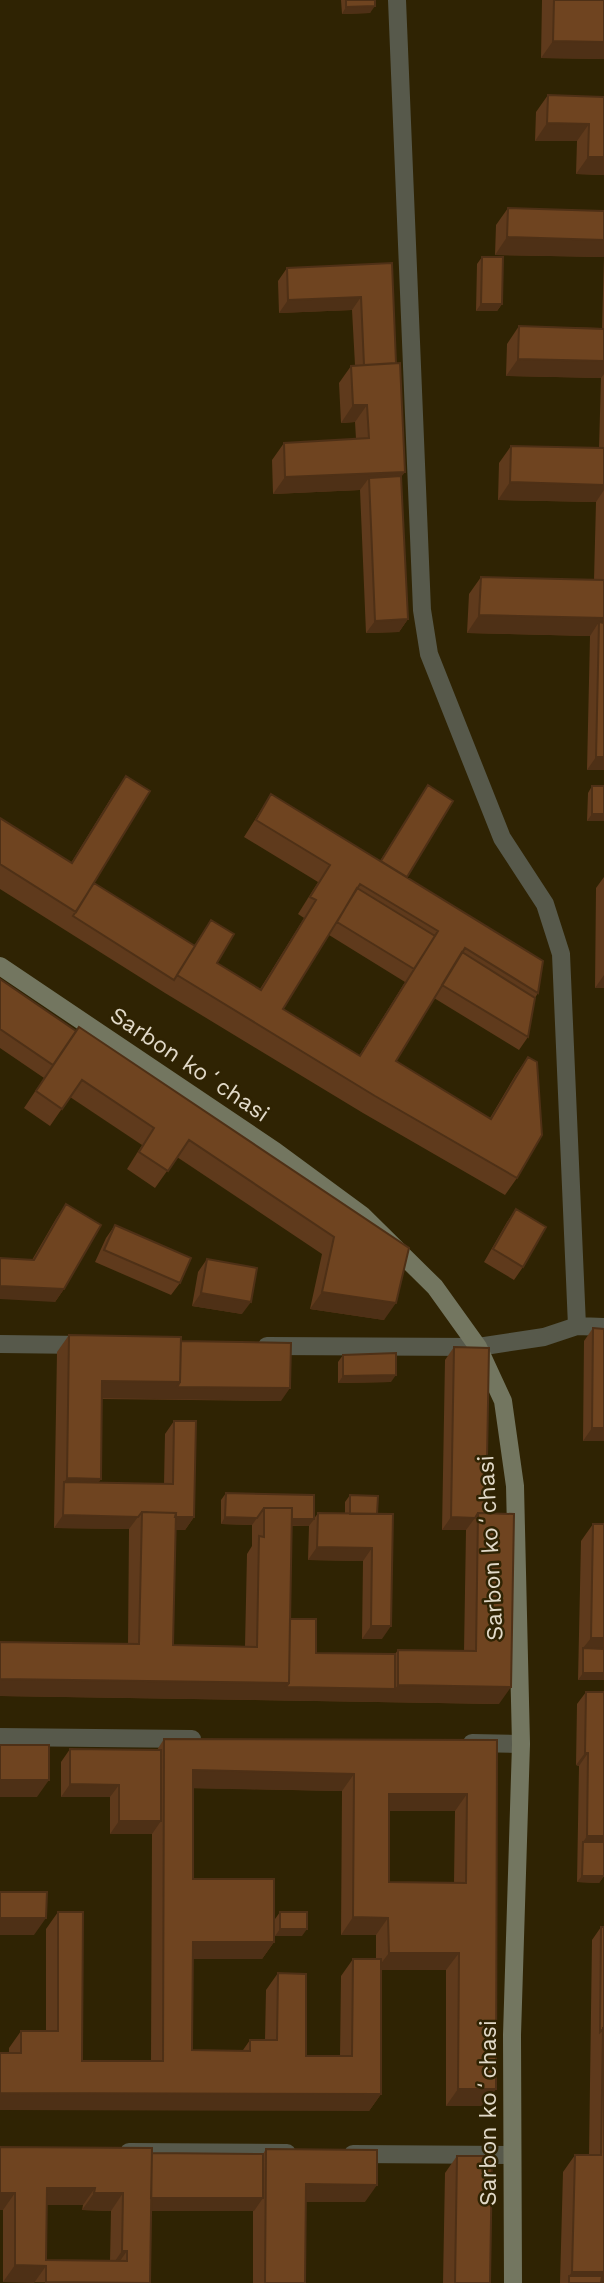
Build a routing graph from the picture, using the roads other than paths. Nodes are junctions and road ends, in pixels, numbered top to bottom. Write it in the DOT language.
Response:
graph roads {
  1 [pos="397,0"];
  2 [pos="0,966"];
  3 [pos="577,1326"];
  4 [pos="604,1327"];
  5 [pos="0,1345"];
  6 [pos="109,1345"];
  7 [pos="246,1346"];
  8 [pos="478,1347"];
  9 [pos="0,1737"];
  10 [pos="206,1740"];
  11 [pos="453,1743"];
  12 [pos="521,1744"];
  13 [pos="110,2152"];
  14 [pos="304,2153"];
  15 [pos="331,2154"];
  16 [pos="511,2155"];
  17 [pos="513,2283"];
  1 -- 3 [label="street"];
  2 -- 8 [label="street, Sarbon koʻchasi"];
  3 -- 4 [label="street"];
  3 -- 8 [label="street"];
  5 -- 6 [label="street"];
  7 -- 8 [label="street"];
  8 -- 12 [label="street, Sarbon koʻchasi"];
  9 -- 10 [label="street"];
  11 -- 12 [label="street"];
  12 -- 16 [label="street, Sarbon koʻchasi"];
  13 -- 14 [label="street"];
  15 -- 16 [label="street"];
  16 -- 17 [label="street, Sarbon koʻchasi"];
}
